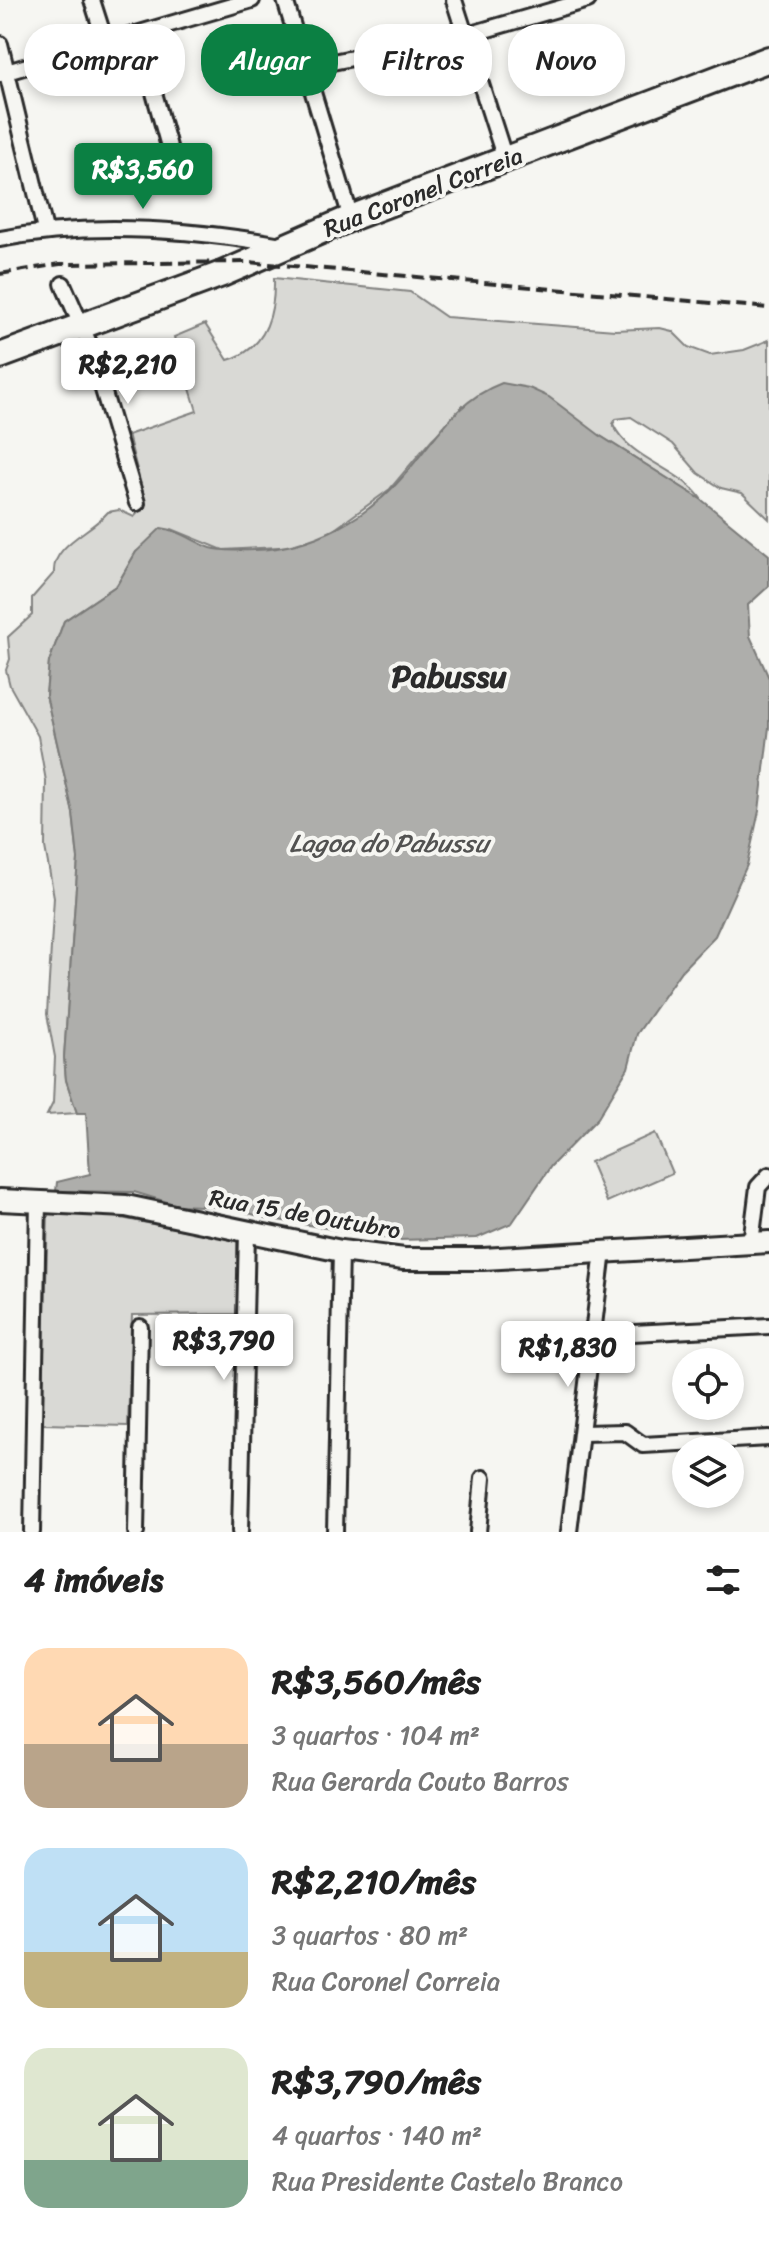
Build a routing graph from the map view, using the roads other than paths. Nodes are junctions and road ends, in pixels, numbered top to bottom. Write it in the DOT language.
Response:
graph roads {
  1 [pos="92,0"];
  2 [pos="252,0"];
  3 [pos="285,0"];
  4 [pos="454,0"];
  5 [pos="588,0"];
  6 [pos="100,24"];
  7 [pos="174,24"];
  8 [pos="293,24"];
  9 [pos="461,24"];
  10 [pos="492,28"];
  11 [pos="0,44"];
  12 [pos="769,59"];
  13 [pos="24,67"];
  14 [pos="4,73"];
  15 [pos="155,96"];
  16 [pos="315,96"];
  17 [pos="484,96"];
  18 [pos="505,159"];
  19 [pos="176,172"];
  20 [pos="351,218"];
  21 [pos="45,230"];
  22 [pos="0,239"];
  23 [pos="286,245"];
  24 [pos="63,284"];
  25 [pos="79,326"];
  26 [pos="0,356"];
  27 [pos="137,503"];
  28 [pos="769,1175"];
  29 [pos="0,1200"];
  30 [pos="38,1202"];
  31 [pos="247,1233"];
  32 [pos="760,1242"];
  33 [pos="341,1251"];
  34 [pos="603,1251"];
  35 [pos="769,1326"];
  36 [pos="140,1327"];
  37 [pos="594,1335"];
  38 [pos="582,1433"];
  39 [pos="769,1438"];
  40 [pos="483,1478"];
  41 [pos="32,1532"];
  42 [pos="136,1532"];
  43 [pos="240,1532"];
  44 [pos="335,1532"];
  45 [pos="478,1532"];
  46 [pos="569,1532"];
  1 -- 6 [label="street"];
  2 -- 7 [label="street"];
  3 -- 8 [label="street"];
  4 -- 9 [label="street"];
  5 -- 10 [label="street"];
  11 -- 14 [label="street"];
  12 -- 18 [label="main road, Rua Coronel Correia"];
  13 -- 14 [label="street"];
  14 -- 21 [label="street"];
  15 -- 19 [label="street"];
  16 -- 20 [label="street"];
  17 -- 18 [label="street"];
  18 -- 20 [label="main road, Rua Coronel Correia"];
  20 -- 23 [label="main road, Rua Coronel Correia"];
  21 -- 22 [label="street"];
  21 -- 23 [label="street"];
  23 -- 25 [label="main road, Rua Coronel Correia"];
  24 -- 25 [label="street"];
  25 -- 26 [label="main road, Rua Coronel Correia"];
  25 -- 27 [label="street"];
  28 -- 32 [label="street"];
  29 -- 30 [label="main road, Rua 15 de Outubro"];
  30 -- 31 [label="main road, Rua 15 de Outubro"];
  30 -- 41 [label="street"];
  31 -- 33 [label="main road, Rua 15 de Outubro"];
  31 -- 43 [label="street"];
  32 -- 34 [label="main road, Rua 15 de Outubro"];
  33 -- 34 [label="main road, Rua 15 de Outubro"];
  33 -- 44 [label="street"];
  34 -- 37 [label="street"];
  35 -- 37 [label="street"];
  36 -- 42 [label="street"];
  37 -- 38 [label="street"];
  38 -- 39 [label="street"];
  38 -- 46 [label="street"];
  40 -- 45 [label="street"];
}
